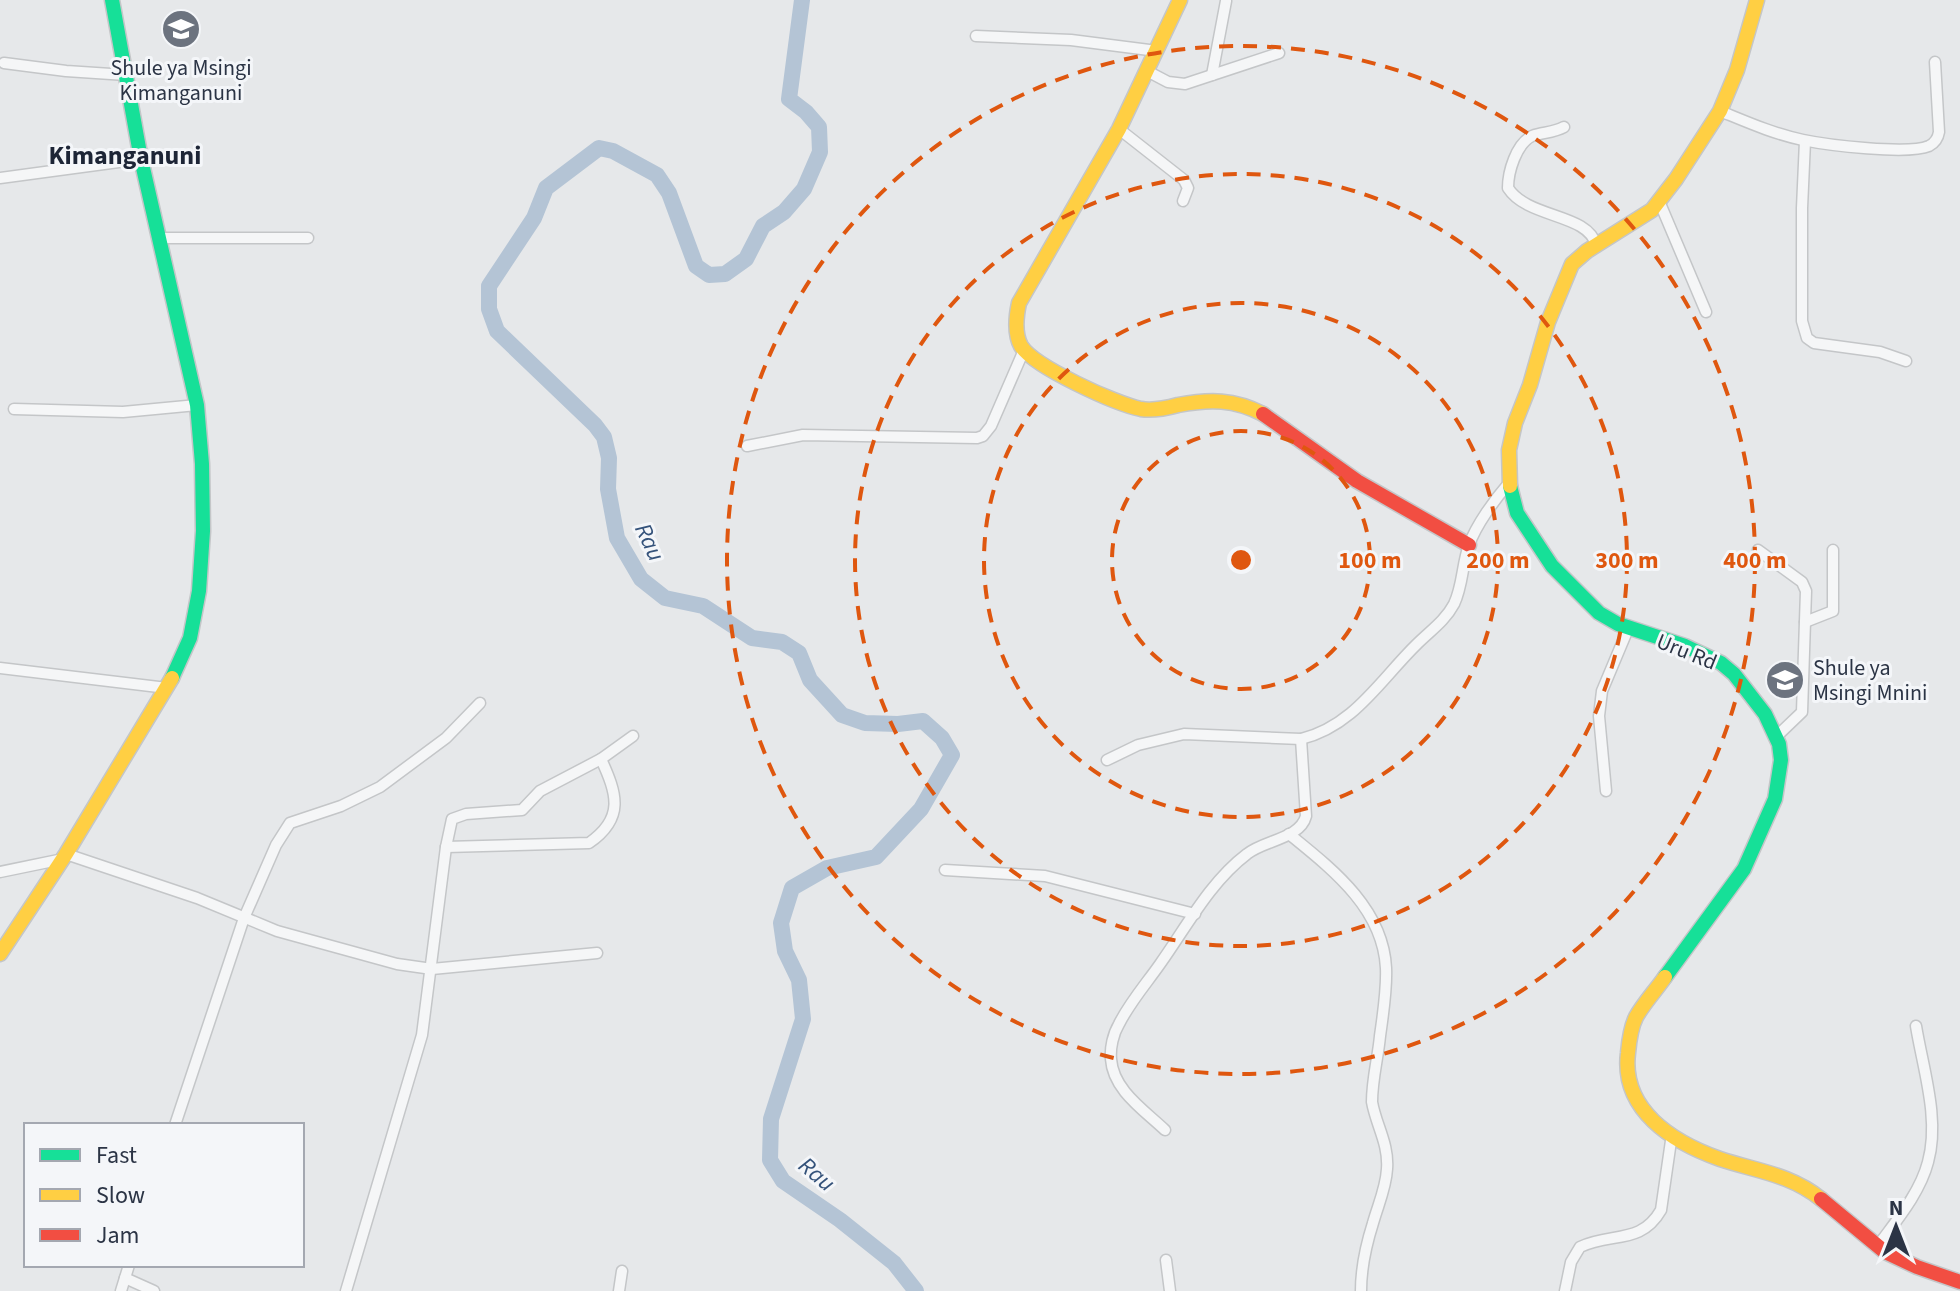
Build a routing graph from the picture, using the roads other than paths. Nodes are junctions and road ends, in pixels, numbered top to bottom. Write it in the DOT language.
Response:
graph roads {
  1 [pos="112,0"];
  2 [pos="1180,0"];
  3 [pos="1757,0"];
  4 [pos="1226,1"];
  5 [pos="976,36"];
  6 [pos="1157,51"];
  7 [pos="1279,53"];
  8 [pos="1935,62"];
  9 [pos="4,63"];
  10 [pos="1147,71"];
  11 [pos="126,75"];
  12 [pos="1212,75"];
  13 [pos="1720,111"];
  14 [pos="1564,127"];
  15 [pos="1119,129"];
  16 [pos="1805,141"];
  17 [pos="141,159"];
  18 [pos="0,178"];
  19 [pos="1183,201"];
  20 [pos="1659,201"];
  21 [pos="161,238"];
  22 [pos="308,238"];
  23 [pos="1596,245"];
  24 [pos="1706,312"];
  25 [pos="1024,350"];
  26 [pos="1906,361"];
  27 [pos="197,405"];
  28 [pos="14,409"];
  29 [pos="747,446"];
  30 [pos="1509,483"];
  31 [pos="1469,545"];
  32 [pos="1758,550"];
  33 [pos="1833,550"];
  34 [pos="1805,622"];
  35 [pos="1628,629"];
  36 [pos="0,668"];
  37 [pos="167,688"];
  38 [pos="480,703"];
  39 [pos="633,736"];
  40 [pos="1777,736"];
  41 [pos="1301,739"];
  42 [pos="601,759"];
  43 [pos="1107,760"];
  44 [pos="1606,791"];
  45 [pos="1289,834"];
  46 [pos="446,847"];
  47 [pos="65,856"];
  48 [pos="945,870"];
  49 [pos="0,872"];
  50 [pos="1195,914"];
  51 [pos="244,918"];
  52 [pos="597,953"];
  53 [pos="0,954"];
  54 [pos="432,969"];
  55 [pos="1916,1026"];
  56 [pos="176,1123"];
  57 [pos="1165,1130"];
  58 [pos="1672,1134"];
  59 [pos="1877,1247"];
  60 [pos="1166,1260"];
  61 [pos="128,1267"];
  62 [pos="622,1271"];
  63 [pos="125,1278"];
  64 [pos="1960,1282"];
  65 [pos="121,1291"];
  66 [pos="154,1291"];
  67 [pos="346,1291"];
  68 [pos="619,1291"];
  69 [pos="1170,1291"];
  70 [pos="1361,1291"];
  71 [pos="1565,1291"];
  1 -- 11 [label="street"];
  2 -- 6 [label="street"];
  3 -- 13 [label="street, Uru Rd"];
  4 -- 12 [label="street"];
  5 -- 6 [label="street"];
  6 -- 10 [label="street"];
  7 -- 12 [label="street"];
  8 -- 16 [label="street"];
  9 -- 11 [label="street"];
  10 -- 12 [label="street"];
  10 -- 15 [label="street"];
  11 -- 17 [label="street"];
  13 -- 16 [label="street"];
  13 -- 20 [label="street, Uru Rd"];
  14 -- 23 [label="street"];
  15 -- 19 [label="street"];
  15 -- 25 [label="street"];
  16 -- 26 [label="street"];
  17 -- 18 [label="street"];
  17 -- 21 [label="street"];
  20 -- 23 [label="street, Uru Rd"];
  20 -- 24 [label="street"];
  21 -- 22 [label="street"];
  21 -- 27 [label="street"];
  23 -- 30 [label="street, Uru Rd"];
  25 -- 29 [label="street"];
  25 -- 31 [label="street"];
  27 -- 28 [label="street"];
  27 -- 37 [label="street"];
  30 -- 31 [label="street"];
  30 -- 35 [label="street, Uru Rd"];
  31 -- 41 [label="street"];
  32 -- 34 [label="street"];
  33 -- 34 [label="street"];
  34 -- 40 [label="street"];
  35 -- 40 [label="street, Uru Rd"];
  35 -- 44 [label="street"];
  36 -- 37 [label="street"];
  37 -- 47 [label="street"];
  38 -- 51 [label="street"];
  39 -- 42 [label="street"];
  40 -- 58 [label="street, Uru Rd"];
  41 -- 43 [label="street"];
  41 -- 45 [label="street"];
  42 -- 46 [label="street"];
  42 -- 46 [label="street"];
  45 -- 50 [label="street"];
  45 -- 70 [label="street"];
  46 -- 54 [label="street"];
  47 -- 49 [label="street"];
  47 -- 51 [label="street"];
  47 -- 53 [label="street"];
  48 -- 50 [label="street"];
  50 -- 57 [label="street"];
  51 -- 54 [label="street"];
  51 -- 56 [label="street"];
  52 -- 54 [label="street"];
  54 -- 67 [label="street"];
  55 -- 59 [label="street"];
  58 -- 59 [label="street, Uru Rd"];
  58 -- 71 [label="street"];
  59 -- 64 [label="street, Uru Rd"];
  60 -- 69 [label="street"];
  61 -- 63 [label="street"];
  62 -- 68 [label="street"];
  63 -- 65 [label="street"];
  63 -- 66 [label="street"];
}
